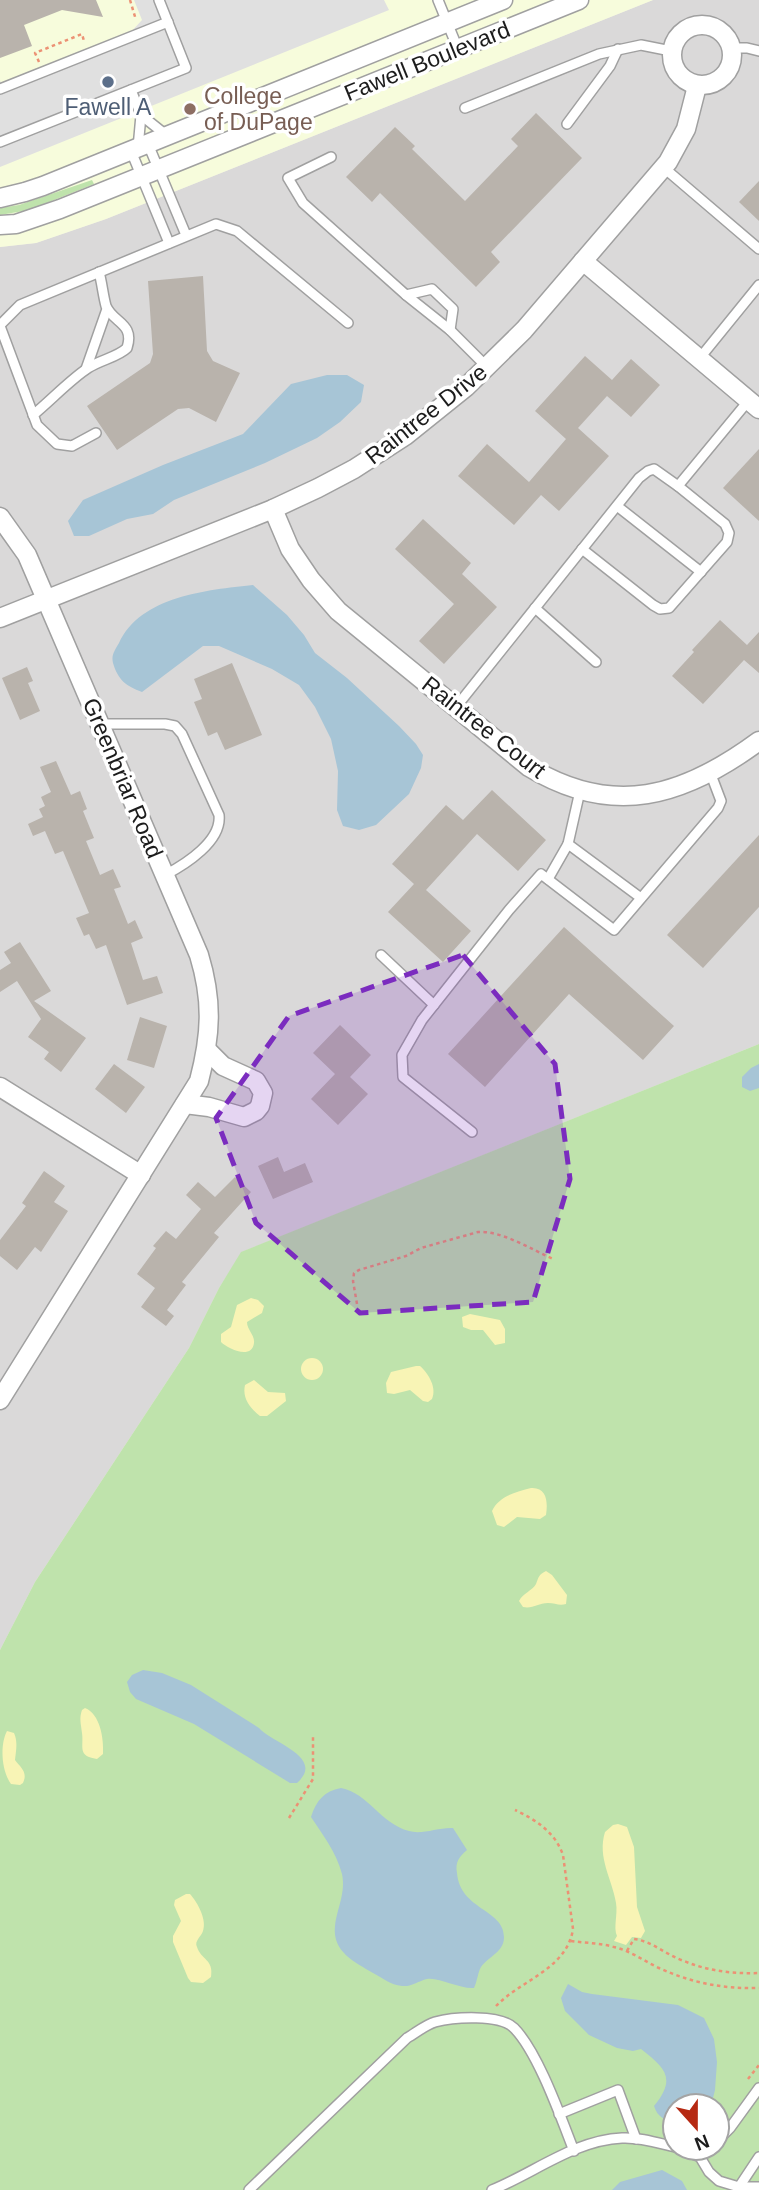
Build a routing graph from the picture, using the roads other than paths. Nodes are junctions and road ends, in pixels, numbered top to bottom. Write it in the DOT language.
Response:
graph roads {
  1 [pos="159,0"];
  2 [pos="438,0"];
  3 [pos="503,0"];
  4 [pos="579,0"];
  5 [pos="168,22"];
  6 [pos="447,23"];
  7 [pos="732,48"];
  8 [pos="458,49"];
  9 [pos="618,49"];
  10 [pos="671,51"];
  11 [pos="759,51"];
  12 [pos="697,86"];
  13 [pos="0,89"];
  14 [pos="131,90"];
  15 [pos="465,108"];
  16 [pos="141,116"];
  17 [pos="567,124"];
  18 [pos="168,136"];
  19 [pos="0,142"];
  20 [pos="139,148"];
  21 [pos="331,158"];
  22 [pos="663,167"];
  23 [pos="158,169"];
  24 [pos="141,176"];
  25 [pos="0,198"];
  26 [pos="0,226"];
  27 [pos="186,235"];
  28 [pos="169,243"];
  29 [pos="759,249"];
  30 [pos="583,261"];
  31 [pos="99,272"];
  32 [pos="759,285"];
  33 [pos="406,295"];
  34 [pos="107,309"];
  35 [pos="348,323"];
  36 [pos="0,325"];
  37 [pos="450,330"];
  38 [pos="699,359"];
  39 [pos="487,367"];
  40 [pos="86,369"];
  41 [pos="754,404"];
  42 [pos="33,415"];
  43 [pos="96,433"];
  44 [pos="678,485"];
  45 [pos="617,506"];
  46 [pos="273,509"];
  47 [pos="0,517"];
  48 [pos="582,549"];
  49 [pos="701,572"];
  50 [pos="46,599"];
  51 [pos="535,608"];
  52 [pos="0,618"];
  53 [pos="596,662"];
  54 [pos="456,707"];
  55 [pos="100,724"];
  56 [pos="758,745"];
  57 [pos="710,772"];
  58 [pos="580,791"];
  59 [pos="568,844"];
  60 [pos="165,875"];
  61 [pos="548,879"];
  62 [pos="642,898"];
  63 [pos="381,955"];
  64 [pos="434,1005"];
  65 [pos="207,1050"];
  66 [pos="0,1087"];
  67 [pos="185,1104"];
  68 [pos="472,1132"];
  69 [pos="141,1175"];
  70 [pos="0,1400"];
  71 [pos="759,2088"];
  72 [pos="559,2114"];
  73 [pos="731,2127"];
  74 [pos="636,2139"];
  75 [pos="661,2144"];
  76 [pos="574,2151"];
  77 [pos="759,2157"];
  78 [pos="703,2162"];
  79 [pos="738,2187"];
  80 [pos="759,2187"];
  81 [pos="249,2190"];
  82 [pos="492,2190"];
  1 -- 5 [label="lane"];
  2 -- 6 [label="lane"];
  3 -- 6 [label="street, Fawell Boulevard"];
  4 -- 8 [label="street, Fawell Boulevard"];
  5 -- 13 [label="lane"];
  5 -- 14 [label="lane"];
  6 -- 8 [label="lane"];
  6 -- 18 [label="street, Fawell Boulevard"];
  7 -- 10 [label="street"];
  7 -- 11 [label="lane"];
  7 -- 12 [label="street"];
  8 -- 23 [label="street, Fawell Boulevard"];
  9 -- 10 [label="lane"];
  9 -- 15 [label="lane"];
  9 -- 17 [label="lane"];
  10 -- 12 [label="street"];
  12 -- 22 [label="street, Raintree Drive"];
  14 -- 16 [label="lane"];
  14 -- 19 [label="lane"];
  16 -- 18 [label="lane"];
  16 -- 20 [label="lane"];
  18 -- 20 [label="street, Fawell Boulevard"];
  20 -- 23 [label="lane"];
  20 -- 24 [label="lane"];
  20 -- 25 [label="street, Fawell Boulevard"];
  21 -- 33 [label="lane"];
  22 -- 29 [label="lane"];
  22 -- 30 [label="street, Raintree Drive"];
  23 -- 24 [label="street, Fawell Boulevard"];
  23 -- 27 [label="lane"];
  24 -- 26 [label="street, Fawell Boulevard"];
  24 -- 28 [label="lane"];
  27 -- 28 [label="lane"];
  27 -- 35 [label="lane"];
  28 -- 31 [label="lane"];
  30 -- 38 [label="street"];
  30 -- 39 [label="street, Raintree Drive"];
  31 -- 34 [label="lane"];
  31 -- 36 [label="lane"];
  32 -- 38 [label="lane"];
  33 -- 37 [label="lane"];
  33 -- 37 [label="lane"];
  34 -- 40 [label="lane"];
  34 -- 40 [label="lane"];
  36 -- 42 [label="lane"];
  37 -- 39 [label="lane"];
  38 -- 41 [label="street"];
  39 -- 46 [label="street, Raintree Drive"];
  40 -- 42 [label="lane"];
  41 -- 44 [label="lane"];
  42 -- 43 [label="lane"];
  44 -- 45 [label="lane"];
  44 -- 49 [label="lane"];
  45 -- 48 [label="lane"];
  45 -- 49 [label="lane"];
  46 -- 50 [label="street, Raintree Drive"];
  46 -- 54 [label="street, Raintree Court"];
  47 -- 50 [label="street, Greenbriar Road"];
  48 -- 49 [label="lane"];
  48 -- 51 [label="lane"];
  50 -- 52 [label="street, Raintree Drive"];
  50 -- 55 [label="street, Greenbriar Road"];
  51 -- 53 [label="lane"];
  51 -- 54 [label="lane"];
  54 -- 58 [label="street, Raintree Court"];
  55 -- 60 [label="street, Greenbriar Road"];
  55 -- 60 [label="lane"];
  56 -- 57 [label="street, Raintree Court"];
  57 -- 58 [label="street, Raintree Court"];
  57 -- 62 [label="lane"];
  58 -- 59 [label="lane"];
  59 -- 61 [label="lane"];
  59 -- 62 [label="lane"];
  60 -- 65 [label="street, Greenbriar Road"];
  61 -- 62 [label="lane"];
  61 -- 64 [label="lane"];
  63 -- 64 [label="lane"];
  64 -- 68 [label="lane"];
  65 -- 67 [label="street, Greenbriar Road"];
  65 -- 67 [label="street"];
  66 -- 69 [label="street"];
  67 -- 69 [label="street, Greenbriar Road"];
  69 -- 70 [label="street, Greenbriar Road"];
  71 -- 73 [label="lane"];
  72 -- 74 [label="lane"];
  72 -- 76 [label="lane"];
  72 -- 81 [label="lane"];
  74 -- 75 [label="lane"];
  74 -- 76 [label="lane"];
  76 -- 82 [label="lane"];
  77 -- 79 [label="lane"];
  78 -- 79 [label="lane"];
  79 -- 80 [label="lane"];
}
